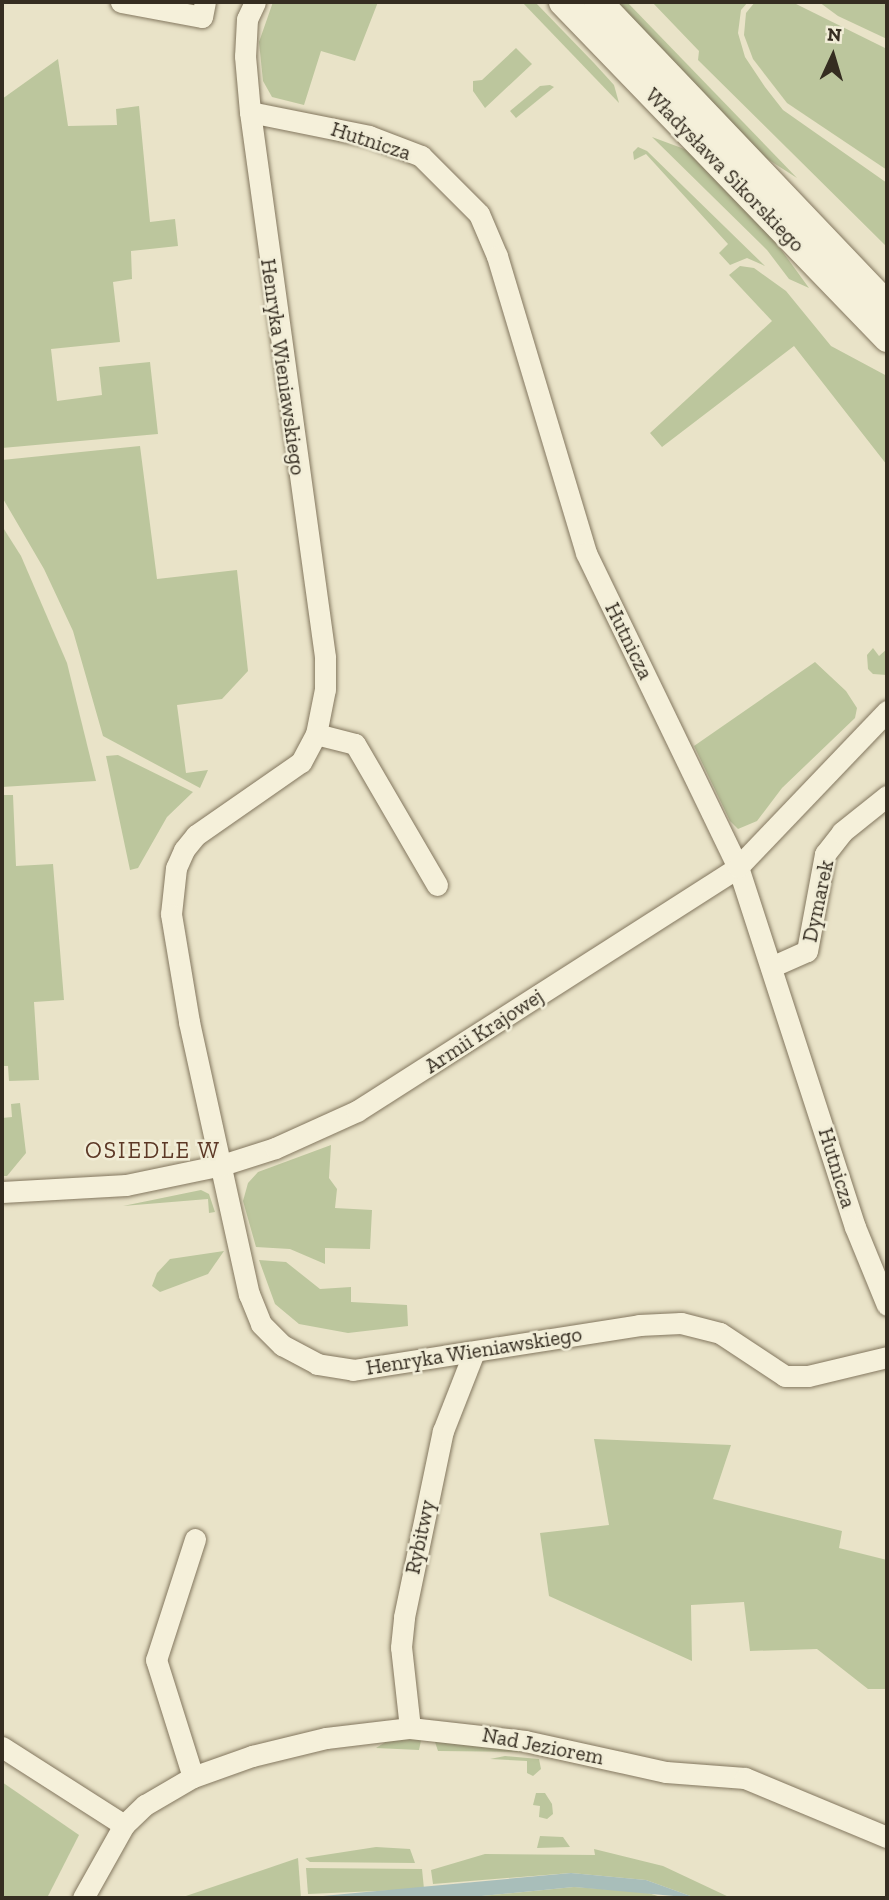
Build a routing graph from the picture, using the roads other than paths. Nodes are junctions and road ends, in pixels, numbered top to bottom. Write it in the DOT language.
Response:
graph roads {
  1 [pos="121,2"];
  2 [pos="205,2"];
  3 [pos="255,2"];
  4 [pos="563,2"];
  5 [pos="598,2"];
  6 [pos="250,112"];
  7 [pos="887,305"];
  8 [pos="887,338"];
  9 [pos="887,711"];
  10 [pos="316,734"];
  11 [pos="887,796"];
  12 [pos="738,867"];
  13 [pos="437,884"];
  14 [pos="771,967"];
  15 [pos="222,1165"];
  16 [pos="2,1192"];
  17 [pos="887,1305"];
  18 [pos="474,1352"];
  19 [pos="887,1357"];
  20 [pos="195,1539"];
  21 [pos="411,1728"];
  22 [pos="2,1747"];
  23 [pos="193,1777"];
  24 [pos="124,1825"];
  25 [pos="887,1837"];
  26 [pos="83,1898"];
  1 -- 2 [label="street"];
  3 -- 6 [label="street, Henryka Wieniawskiego"];
  4 -- 8 [label="street, Władysława Sikorskiego"];
  5 -- 7 [label="street, Władysława Sikorskiego"];
  6 -- 10 [label="street, Henryka Wieniawskiego"];
  6 -- 12 [label="street, Hutnicza"];
  9 -- 12 [label="street, Armii Krajowej"];
  10 -- 13 [label="street"];
  10 -- 15 [label="street, Henryka Wieniawskiego"];
  11 -- 14 [label="street, Dymarek"];
  12 -- 14 [label="street, Hutnicza"];
  12 -- 15 [label="street, Armii Krajowej"];
  14 -- 17 [label="street, Hutnicza"];
  15 -- 16 [label="street, Armii Krajowej"];
  15 -- 18 [label="street, Henryka Wieniawskiego"];
  18 -- 19 [label="street, Henryka Wieniawskiego"];
  18 -- 21 [label="street, Rybitwy"];
  20 -- 23 [label="street"];
  21 -- 23 [label="street, Nad Jeziorem"];
  21 -- 25 [label="street, Nad Jeziorem"];
  22 -- 24 [label="street"];
  23 -- 24 [label="street, Nad Jeziorem"];
  24 -- 26 [label="street, Nad Jeziorem"];
}
